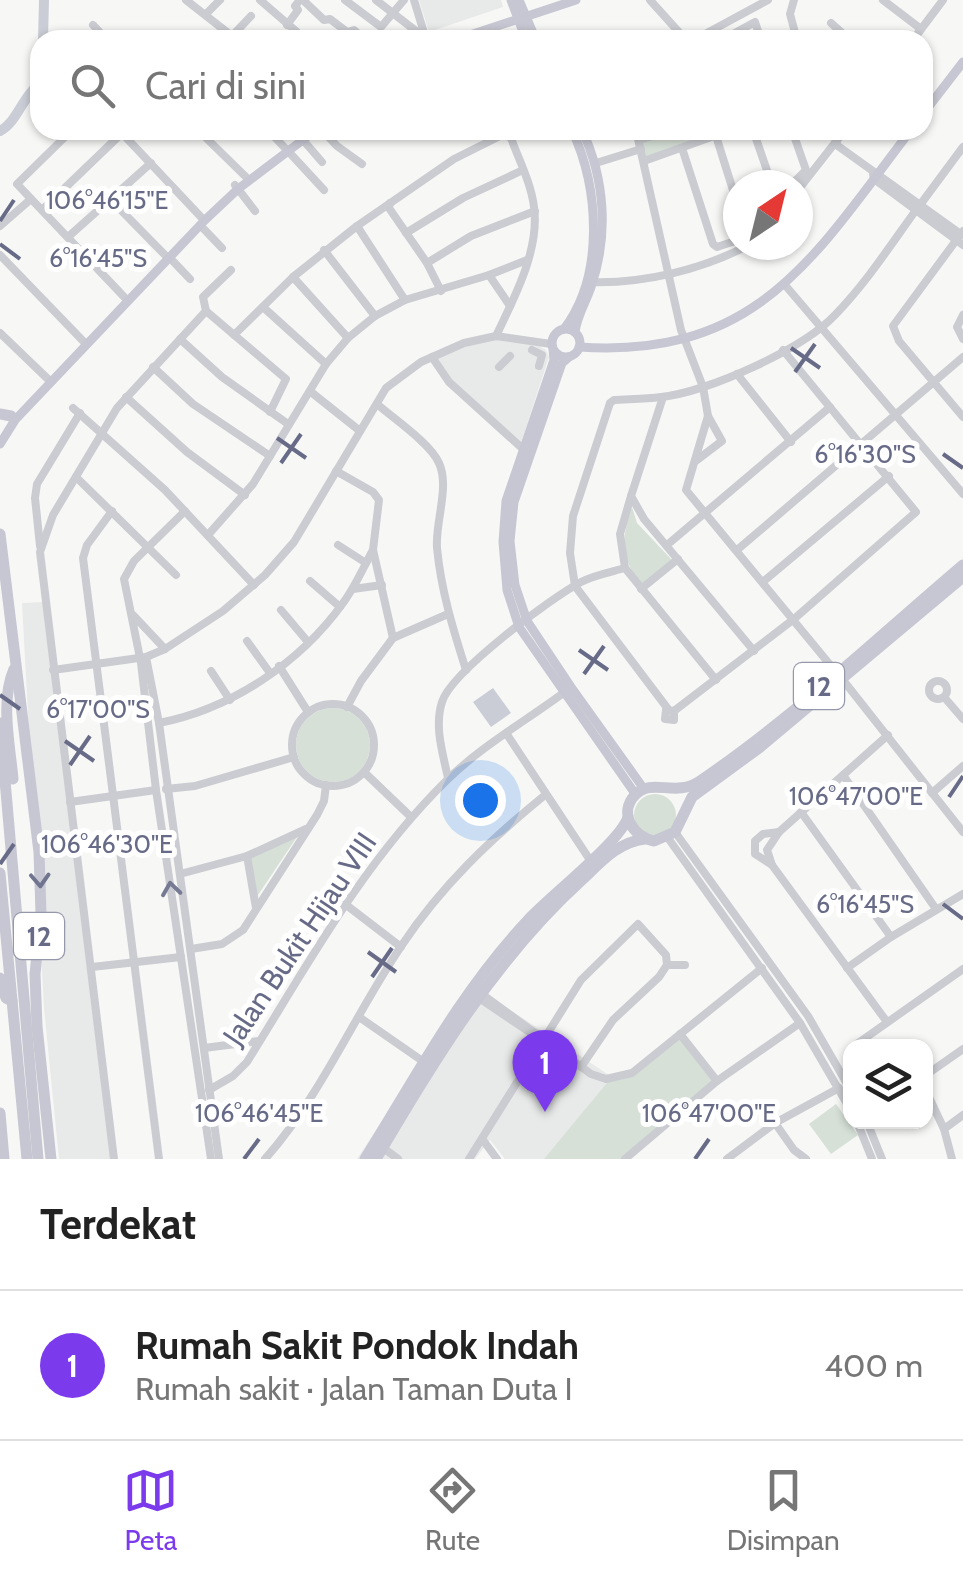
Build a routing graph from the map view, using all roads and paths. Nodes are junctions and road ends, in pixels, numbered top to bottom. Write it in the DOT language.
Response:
graph roads {
  1 [pos="186,0"];
  2 [pos="220,0"];
  3 [pos="260,0"];
  4 [pos="346,0"];
  5 [pos="376,0"];
  6 [pos="404,0"];
  7 [pos="414,0"];
  8 [pos="515,0"];
  9 [pos="576,0"];
  10 [pos="586,0"];
  11 [pos="650,0"];
  12 [pos="768,0"];
  13 [pos="794,0"];
  14 [pos="883,0"];
  15 [pos="943,0"];
  16 [pos="296,2"];
  17 [pos="206,14"];
  18 [pos="393,14"];
  19 [pos="251,16"];
  20 [pos="522,22"];
  21 [pos="831,23"];
  22 [pos="93,25"];
  23 [pos="287,25"];
  24 [pos="223,28"];
  25 [pos="921,29"];
  26 [pos="98,30"];
  27 [pos="225,30"];
  28 [pos="241,30"];
  29 [pos="293,30"];
  30 [pos="344,30"];
  31 [pos="414,30"];
  32 [pos="423,30"];
  33 [pos="492,30"];
  34 [pos="508,30"];
  35 [pos="524,30"];
  36 [pos="528,30"];
  37 [pos="677,30"];
  38 [pos="712,30"];
  39 [pos="794,30"];
  40 [pos="837,30"];
  41 [pos="963,62"];
  42 [pos="933,101"];
  43 [pos="62,140"];
  44 [pos="112,140"];
  45 [pos="130,140"];
  46 [pos="208,140"];
  47 [pos="277,140"];
  48 [pos="301,140"];
  49 [pos="302,140"];
  50 [pos="329,140"];
  51 [pos="492,140"];
  52 [pos="511,140"];
  53 [pos="576,140"];
  54 [pos="586,140"];
  55 [pos="639,140"];
  56 [pos="651,140"];
  57 [pos="705,140"];
  58 [pos="717,140"];
  59 [pos="756,140"];
  60 [pos="796,140"];
  61 [pos="903,140"];
  62 [pos="836,142"];
  63 [pos="640,145"];
  64 [pos="682,148"];
  65 [pos="963,148"];
  66 [pos="286,150"];
  67 [pos="644,161"];
  68 [pos="322,162"];
  69 [pos="152,163"];
  70 [pos="596,163"];
  71 [pos="362,164"];
  72 [pos="523,170"];
  73 [pos="727,170"];
  74 [pos="767,170"];
  75 [pos="806,170"];
  76 [pos="813,171"];
  77 [pos="875,175"];
  78 [pos="248,179"];
  79 [pos="237,187"];
  80 [pos="324,190"];
  81 [pos="31,199"];
  82 [pos="110,199"];
  83 [pos="390,203"];
  84 [pos="918,208"];
  85 [pos="42,210"];
  86 [pos="255,210"];
  87 [pos="535,211"];
  88 [pos="202,221"];
  89 [pos="0,226"];
  90 [pos="357,226"];
  91 [pos="406,232"];
  92 [pos="961,237"];
  93 [pos="68,238"];
  94 [pos="723,244"];
  95 [pos="222,248"];
  96 [pos="324,250"];
  97 [pos="0,256"];
  98 [pos="167,256"];
  99 [pos="723,257"];
  100 [pos="527,260"];
  101 [pos="427,262"];
  102 [pos="231,270"];
  103 [pos="671,273"];
  104 [pos="489,275"];
  105 [pos="292,278"];
  106 [pos="190,280"];
  107 [pos="588,282"];
  108 [pos="786,284"];
  109 [pos="441,290"];
  110 [pos="126,299"];
  111 [pos="405,300"];
  112 [pos="510,306"];
  113 [pos="262,307"];
  114 [pos="206,311"];
  115 [pos="963,315"];
  116 [pos="375,316"];
  117 [pos="822,326"];
  118 [pos="564,329"];
  119 [pos="0,332"];
  120 [pos="575,332"];
  121 [pos="234,335"];
  122 [pos="496,336"];
  123 [pos="348,338"];
  124 [pos="684,338"];
  125 [pos="180,339"];
  126 [pos="963,339"];
  127 [pos="85,342"];
  128 [pos="579,346"];
  129 [pos="552,347"];
  130 [pos="532,350"];
  131 [pos="784,350"];
  132 [pos="432,356"];
  133 [pos="510,356"];
  134 [pos="569,357"];
  135 [pos="963,357"];
  136 [pos="326,364"];
  137 [pos="540,366"];
  138 [pos="153,367"];
  139 [pos="499,367"];
  140 [pos="738,374"];
  141 [pos="49,380"];
  142 [pos="934,382"];
  143 [pos="703,387"];
  144 [pos="311,392"];
  145 [pos="37,393"];
  146 [pos="126,397"];
  147 [pos="662,398"];
  148 [pos="377,404"];
  149 [pos="830,407"];
  150 [pos="270,412"];
  151 [pos="5,415"];
  152 [pos="895,415"];
  153 [pos="708,416"];
  154 [pos="963,417"];
  155 [pos="288,424"];
  156 [pos="0,427"];
  157 [pos="360,431"];
  158 [pos="104,434"];
  159 [pos="792,442"];
  160 [pos="0,444"];
  161 [pos="860,444"];
  162 [pos="523,449"];
  163 [pos="270,456"];
  164 [pos="696,460"];
  165 [pos="336,471"];
  166 [pos="889,476"];
  167 [pos="76,477"];
  168 [pos="963,494"];
  169 [pos="245,495"];
  170 [pos="632,496"];
  171 [pos="185,511"];
  172 [pos="112,512"];
  173 [pos="706,514"];
  174 [pos="644,520"];
  175 [pos="622,526"];
  176 [pos="0,534"];
  177 [pos="208,535"];
  178 [pos="667,545"];
  179 [pos="148,546"];
  180 [pos="338,546"];
  181 [pos="374,550"];
  182 [pos="737,550"];
  183 [pos="40,552"];
  184 [pos="678,559"];
  185 [pos="366,562"];
  186 [pos="963,565"];
  187 [pos="625,568"];
  188 [pos="176,574"];
  189 [pos="963,577"];
  190 [pos="310,581"];
  191 [pos="764,581"];
  192 [pos="254,585"];
  193 [pos="382,586"];
  194 [pos="575,586"];
  195 [pos="353,589"];
  196 [pos="641,590"];
  197 [pos="340,607"];
  198 [pos="281,610"];
  199 [pos="448,614"];
  200 [pos="133,615"];
  201 [pos="794,618"];
  202 [pos="523,624"];
  203 [pos="393,638"];
  204 [pos="247,642"];
  205 [pos="308,642"];
  206 [pos="165,649"];
  207 [pos="754,650"];
  208 [pos="142,655"];
  209 [pos="95,664"];
  210 [pos="16,665"];
  211 [pos="280,666"];
  212 [pos="54,670"];
  213 [pos="466,670"];
  214 [pos="212,671"];
  215 [pos="270,672"];
  216 [pos="840,676"];
  217 [pos="716,680"];
  218 [pos="562,694"];
  219 [pos="944,697"];
  220 [pos="230,700"];
  221 [pos="347,707"];
  222 [pos="308,712"];
  223 [pos="963,720"];
  224 [pos="0,723"];
  225 [pos="159,723"];
  226 [pos="506,734"];
  227 [pos="888,735"];
  228 [pos="294,757"];
  229 [pos="158,758"];
  230 [pos="963,766"];
  231 [pos="364,772"];
  232 [pos="844,775"];
  233 [pos="448,778"];
  234 [pos="326,785"];
  235 [pos="636,787"];
  236 [pos="161,790"];
  237 [pos="667,790"];
  238 [pos="932,792"];
  239 [pos="545,794"];
  240 [pos="113,796"];
  241 [pos="70,802"];
  242 [pos="801,812"];
  243 [pos="682,815"];
  244 [pos="411,817"];
  245 [pos="628,817"];
  246 [pos="306,829"];
  247 [pos="963,832"];
  248 [pos="671,835"];
  249 [pos="645,839"];
  250 [pos="680,847"];
  251 [pos="246,856"];
  252 [pos="590,860"];
  253 [pos="0,874"];
  254 [pos="180,874"];
  255 [pos="963,894"];
  256 [pos="345,904"];
  257 [pos="256,908"];
  258 [pos="936,909"];
  259 [pos="642,910"];
  260 [pos="638,924"];
  261 [pos="19,926"];
  262 [pos="891,937"];
  263 [pos="400,947"];
  264 [pos="191,949"];
  265 [pos="181,957"];
  266 [pos="134,964"];
  267 [pos="667,964"];
  268 [pos="92,966"];
  269 [pos="686,966"];
  270 [pos="762,968"];
  271 [pos="847,968"];
  272 [pos="963,968"];
  273 [pos="0,978"];
  274 [pos="474,992"];
  275 [pos="12,1001"];
  276 [pos="194,1009"];
  277 [pos="359,1016"];
  278 [pos="800,1022"];
  279 [pos="887,1022"];
  280 [pos="680,1034"];
  281 [pos="864,1039"];
  282 [pos="260,1041"];
  283 [pos="547,1042"];
  284 [pos="204,1048"];
  285 [pos="963,1050"];
  286 [pos="843,1055"];
  287 [pos="424,1062"];
  288 [pos="832,1063"];
  289 [pos="581,1067"];
  290 [pos="933,1071"];
  291 [pos="843,1080"];
  292 [pos="716,1081"];
  293 [pos="838,1086"];
  294 [pos="210,1090"];
  295 [pos="843,1096"];
  296 [pos="933,1106"];
  297 [pos="0,1114"];
  298 [pos="963,1116"];
  299 [pos="775,1123"];
  300 [pos="860,1129"];
  301 [pos="870,1129"];
  302 [pos="944,1129"];
  303 [pos="482,1140"];
  304 [pos="378,1150"];
  305 [pos="4,1159"];
  306 [pos="27,1159"];
  307 [pos="38,1159"];
  308 [pos="51,1159"];
  309 [pos="114,1159"];
  310 [pos="159,1159"];
  311 [pos="211,1159"];
  312 [pos="219,1159"];
  313 [pos="265,1159"];
  314 [pos="364,1159"];
  315 [pos="398,1159"];
  316 [pos="468,1159"];
  317 [pos="497,1159"];
  318 [pos="624,1159"];
  319 [pos="728,1159"];
  320 [pos="806,1159"];
  321 [pos="872,1159"];
  322 [pos="882,1159"];
  323 [pos="952,1159"];
  1 -- 17 [label="street"];
  2 -- 17 [label="street"];
  3 -- 23 [label="street"];
  4 -- 18 [label="street"];
  5 -- 18 [label="street"];
  6 -- 18 [label="street"];
  7 -- 32 [label="street"];
  8 -- 20 [label="main road"];
  9 -- 20 [label="main road"];
  10 -- 20 [label="main road"];
  11 -- 37 [label="street"];
  12 -- 38 [label="street"];
  13 -- 39 [label="street"];
  14 -- 25 [label="street"];
  15 -- 25 [label="street"];
  16 -- 23 [label="street"];
  16 -- 30 [label="street"];
  17 -- 24 [label="street"];
  18 -- 31 [label="street"];
  19 -- 28 [label="street"];
  20 -- 33 [label="main road"];
  20 -- 34 [label="main road"];
  20 -- 35 [label="main road"];
  20 -- 36 [label="main road"];
  21 -- 40 [label="street"];
  22 -- 26 [label="street"];
  23 -- 29 [label="street"];
  24 -- 27 [label="street"];
  41 -- 42 [label="main road"];
  43 -- 81 [label="street"];
  44 -- 85 [label="street"];
  45 -- 69 [label="street"];
  46 -- 78 [label="street"];
  47 -- 66 [label="street"];
  48 -- 66 [label="main road"];
  49 -- 66 [label="main road"];
  49 -- 68 [label="street"];
  50 -- 71 [label="street"];
  51 -- 83 [label="street"];
  52 -- 72 [label="street"];
  53 -- 107 [label="main road"];
  54 -- 70 [label="main road"];
  55 -- 63 [label="street"];
  56 -- 63 [label="street"];
  57 -- 64 [label="street"];
  58 -- 73 [label="street"];
  59 -- 74 [label="street"];
  60 -- 75 [label="street"];
  61 -- 77 [label="main road"];
  62 -- 76 [label="street"];
  62 -- 77 [label="street"];
  63 -- 67 [label="street"];
  63 -- 70 [label="street"];
  64 -- 67 [label="street"];
  64 -- 94 [label="street"];
  65 -- 84 [label="street"];
  66 -- 78 [label="main road"];
  66 -- 80 [label="street"];
  67 -- 103 [label="street"];
  69 -- 82 [label="street"];
  69 -- 88 [label="street"];
  70 -- 107 [label="main road"];
  72 -- 87 [label="street"];
  72 -- 91 [label="street"];
  77 -- 84 [label="street"];
  77 -- 108 [label="main road"];
  78 -- 79 [label="main road"];
  79 -- 86 [label="street"];
  79 -- 88 [label="main road"];
  81 -- 85 [label="street"];
  81 -- 89 [label="street"];
  82 -- 93 [label="street"];
  82 -- 98 [label="street"];
  83 -- 90 [label="street"];
  83 -- 91 [label="street"];
  84 -- 92 [label="street"];
  84 -- 117 [label="street"];
  85 -- 93 [label="street"];
  87 -- 100 [label="street"];
  87 -- 101 [label="street"];
  88 -- 95 [label="street"];
  88 -- 98 [label="main road"];
  90 -- 96 [label="street"];
  90 -- 111 [label="street"];
  91 -- 101 [label="street"];
  92 -- 142 [label="street"];
  93 -- 110 [label="street"];
  96 -- 105 [label="street"];
  96 -- 116 [label="street"];
  97 -- 127 [label="street"];
  98 -- 106 [label="street"];
  98 -- 110 [label="main road"];
  99 -- 103 [label="street"];
  100 -- 104 [label="street"];
  100 -- 112 [label="street"];
  101 -- 109 [label="street"];
  102 -- 114 [label="street"];
  103 -- 107 [label="street"];
  103 -- 124 [label="street"];
  104 -- 109 [label="street"];
  104 -- 112 [label="street"];
  105 -- 113 [label="street"];
  105 -- 123 [label="street"];
  107 -- 118 [label="main road"];
  107 -- 120 [label="main road"];
  108 -- 117 [label="street"];
  108 -- 124 [label="main road"];
  109 -- 111 [label="street"];
  110 -- 127 [label="main road"];
  111 -- 116 [label="street"];
  112 -- 122 [label="street"];
  113 -- 121 [label="street"];
  113 -- 136 [label="street"];
  114 -- 121 [label="street"];
  114 -- 125 [label="street"];
  115 -- 126 [label="street"];
  116 -- 123 [label="street"];
  117 -- 131 [label="street"];
  117 -- 152 [label="street"];
  118 -- 120 [label="main road"];
  118 -- 129 [label="main road"];
  119 -- 141 [label="street"];
  120 -- 128 [label="main road"];
  121 -- 150 [label="street"];
  122 -- 129 [label="street"];
  122 -- 132 [label="street"];
  123 -- 136 [label="street"];
  124 -- 128 [label="main road"];
  124 -- 143 [label="street"];
  125 -- 138 [label="street"];
  125 -- 150 [label="street"];
  127 -- 141 [label="main road"];
  128 -- 134 [label="main road"];
  129 -- 134 [label="main road"];
  129 -- 162 [label="main road"];
  130 -- 137 [label="street"];
  131 -- 140 [label="street"];
  131 -- 149 [label="street"];
  132 -- 148 [label="street"];
  132 -- 162 [label="street"];
  133 -- 139 [label="street"];
  134 -- 202 [label="main road"];
  135 -- 142 [label="street"];
  136 -- 144 [label="street"];
  138 -- 146 [label="street"];
  138 -- 163 [label="street"];
  140 -- 143 [label="street"];
  140 -- 159 [label="street"];
  141 -- 145 [label="main road"];
  142 -- 152 [label="street"];
  142 -- 154 [label="street"];
  143 -- 147 [label="street"];
  143 -- 153 [label="street"];
  144 -- 155 [label="street"];
  144 -- 157 [label="street"];
  145 -- 151 [label="main road"];
  145 -- 160 [label="main road"];
  146 -- 158 [label="street"];
  146 -- 169 [label="street"];
  147 -- 170 [label="street"];
  147 -- 194 [label="street"];
  148 -- 157 [label="street"];
  148 -- 199 [label="street"];
  149 -- 159 [label="street"];
  149 -- 161 [label="street"];
  150 -- 155 [label="street"];
  151 -- 156 [label="main road"];
  152 -- 161 [label="street"];
  152 -- 168 [label="street"];
  153 -- 164 [label="street"];
  153 -- 164 [label="street"];
  155 -- 163 [label="street"];
  157 -- 165 [label="street"];
  158 -- 167 [label="street"];
  158 -- 171 [label="street"];
  158 -- 183 [label="street"];
  159 -- 173 [label="street"];
  161 -- 166 [label="street"];
  161 -- 182 [label="street"];
  162 -- 202 [label="main road"];
  163 -- 169 [label="street"];
  164 -- 173 [label="street"];
  165 -- 181 [label="street"];
  165 -- 192 [label="street"];
  166 -- 191 [label="street"];
  166 -- 201 [label="street"];
  167 -- 172 [label="street"];
  167 -- 183 [label="street"];
  169 -- 177 [label="street"];
  170 -- 174 [label="street"];
  170 -- 175 [label="street"];
  171 -- 177 [label="street"];
  171 -- 179 [label="street"];
  172 -- 179 [label="street"];
  172 -- 209 [label="street"];
  173 -- 178 [label="street"];
  173 -- 182 [label="street"];
  174 -- 175 [label="street"];
  174 -- 178 [label="street"];
  175 -- 187 [label="street"];
  176 -- 210 [label="highway, 12"];
  177 -- 192 [label="street"];
  178 -- 184 [label="street"];
  179 -- 188 [label="street"];
  179 -- 200 [label="street"];
  180 -- 185 [label="street"];
  181 -- 185 [label="street"];
  181 -- 193 [label="street"];
  182 -- 191 [label="street"];
  183 -- 212 [label="street"];
  184 -- 196 [label="street"];
  184 -- 207 [label="street"];
  185 -- 195 [label="street"];
  186 -- 216 [label="highway, 12"];
  187 -- 194 [label="street"];
  187 -- 196 [label="street"];
  189 -- 216 [label="highway, 12"];
  190 -- 197 [label="street"];
  191 -- 201 [label="street"];
  192 -- 206 [label="street"];
  193 -- 195 [label="street"];
  193 -- 203 [label="street"];
  194 -- 202 [label="street"];
  194 -- 217 [label="street"];
  195 -- 197 [label="street"];
  196 -- 217 [label="street"];
  197 -- 205 [label="street"];
  198 -- 205 [label="street"];
  199 -- 203 [label="street"];
  199 -- 213 [label="street"];
  200 -- 206 [label="street"];
  200 -- 208 [label="street"];
  201 -- 207 [label="street"];
  201 -- 216 [label="street"];
  202 -- 213 [label="street"];
  202 -- 218 [label="main road"];
  202 -- 235 [label="main road"];
  203 -- 221 [label="street"];
  204 -- 215 [label="street"];
  205 -- 211 [label="street"];
  206 -- 208 [label="street"];
  207 -- 217 [label="street"];
  208 -- 209 [label="street"];
  208 -- 225 [label="street"];
  208 -- 229 [label="street"];
  209 -- 212 [label="street"];
  209 -- 240 [label="street"];
  210 -- 261 [label="highway"];
  210 -- 308 [label="highway, 12, one-way"];
  211 -- 215 [label="street"];
  211 -- 222 [label="street"];
  212 -- 241 [label="street"];
  213 -- 233 [label="street"];
  214 -- 220 [label="street"];
  215 -- 220 [label="street"];
  216 -- 227 [label="street"];
  216 -- 237 [label="highway, 12"];
  216 -- 243 [label="highway, 12"];
  218 -- 226 [label="street, Jalan Bukit Hijau VIII"];
  218 -- 235 [label="main road"];
  219 -- 223 [label="street"];
  220 -- 225 [label="street"];
  221 -- 222 [label="street"];
  221 -- 231 [label="street"];
  222 -- 228 [label="street"];
  224 -- 261 [label="highway"];
  225 -- 229 [label="street"];
  226 -- 233 [label="street, Jalan Bukit Hijau VIII"];
  226 -- 239 [label="street"];
  227 -- 232 [label="street"];
  227 -- 238 [label="street"];
  228 -- 234 [label="street"];
  228 -- 236 [label="street"];
  229 -- 236 [label="street"];
  230 -- 238 [label="street"];
  231 -- 234 [label="street"];
  231 -- 244 [label="street"];
  232 -- 242 [label="street"];
  232 -- 258 [label="street"];
  233 -- 244 [label="street, Jalan Bukit Hijau VIII"];
  234 -- 246 [label="street"];
  235 -- 237 [label="highway, 12"];
  235 -- 245 [label="highway"];
  236 -- 240 [label="street"];
  236 -- 254 [label="street"];
  265 -- 236 [label="street, one-way"];
  237 -- 243 [label="highway"];
  238 -- 247 [label="street"];
  239 -- 252 [label="street"];
  239 -- 263 [label="street"];
  240 -- 241 [label="street"];
  240 -- 266 [label="street"];
  241 -- 268 [label="street"];
  242 -- 262 [label="street"];
  242 -- 271 [label="street"];
  243 -- 248 [label="highway, 12"];
  244 -- 256 [label="street, Jalan Bukit Hijau VIII"];
  245 -- 249 [label="highway"];
  245 -- 252 [label="highway"];
  246 -- 251 [label="street"];
  246 -- 257 [label="street"];
  248 -- 249 [label="highway"];
  248 -- 250 [label="street"];
  249 -- 274 [label="highway"];
  250 -- 270 [label="street"];
  250 -- 288 [label="street"];
  251 -- 254 [label="street"];
  251 -- 257 [label="street"];
  252 -- 274 [label="highway"];
  253 -- 275 [label="highway"];
  254 -- 264 [label="street"];
  255 -- 258 [label="street"];
  256 -- 263 [label="street"];
  256 -- 282 [label="street, Jalan Bukit Hijau VIII"];
  257 -- 264 [label="street"];
  258 -- 262 [label="street"];
  259 -- 260 [label="street"];
  260 -- 267 [label="street"];
  260 -- 283 [label="street"];
  261 -- 307 [label="highway"];
  262 -- 271 [label="street"];
  263 -- 277 [label="street"];
  264 -- 276 [label="street"];
  265 -- 266 [label="street"];
  265 -- 276 [label="street"];
  266 -- 268 [label="street"];
  266 -- 310 [label="street"];
  267 -- 269 [label="street"];
  267 -- 289 [label="street"];
  268 -- 309 [label="street"];
  270 -- 278 [label="street"];
  270 -- 280 [label="street"];
  271 -- 279 [label="street"];
  272 -- 279 [label="street"];
  273 -- 275 [label="highway"];
  274 -- 283 [label="street"];
  274 -- 287 [label="highway"];
  274 -- 304 [label="highway"];
  275 -- 306 [label="highway"];
  276 -- 284 [label="street"];
  276 -- 311 [label="street"];
  277 -- 287 [label="street"];
  277 -- 313 [label="street"];
  278 -- 288 [label="street"];
  278 -- 292 [label="street"];
  279 -- 281 [label="street"];
  280 -- 289 [label="street"];
  280 -- 292 [label="street"];
  282 -- 284 [label="street"];
  282 -- 294 [label="street, Jalan Bukit Hijau VIII"];
  283 -- 289 [label="street"];
  283 -- 303 [label="street"];
  284 -- 294 [label="street"];
  285 -- 290 [label="street"];
  286 -- 288 [label="street"];
  287 -- 304 [label="highway"];
  288 -- 291 [label="street"];
  288 -- 293 [label="street"];
  292 -- 318 [label="street"];
  293 -- 295 [label="street"];
  293 -- 299 [label="street"];
  294 -- 312 [label="street"];
  296 -- 302 [label="street"];
  297 -- 305 [label="highway"];
  298 -- 302 [label="street"];
  299 -- 319 [label="street"];
  299 -- 320 [label="street"];
  300 -- 321 [label="street"];
  301 -- 322 [label="street"];
  302 -- 323 [label="street"];
  303 -- 316 [label="street"];
  303 -- 317 [label="street"];
  304 -- 314 [label="highway"];
  304 -- 315 [label="street"];
}
